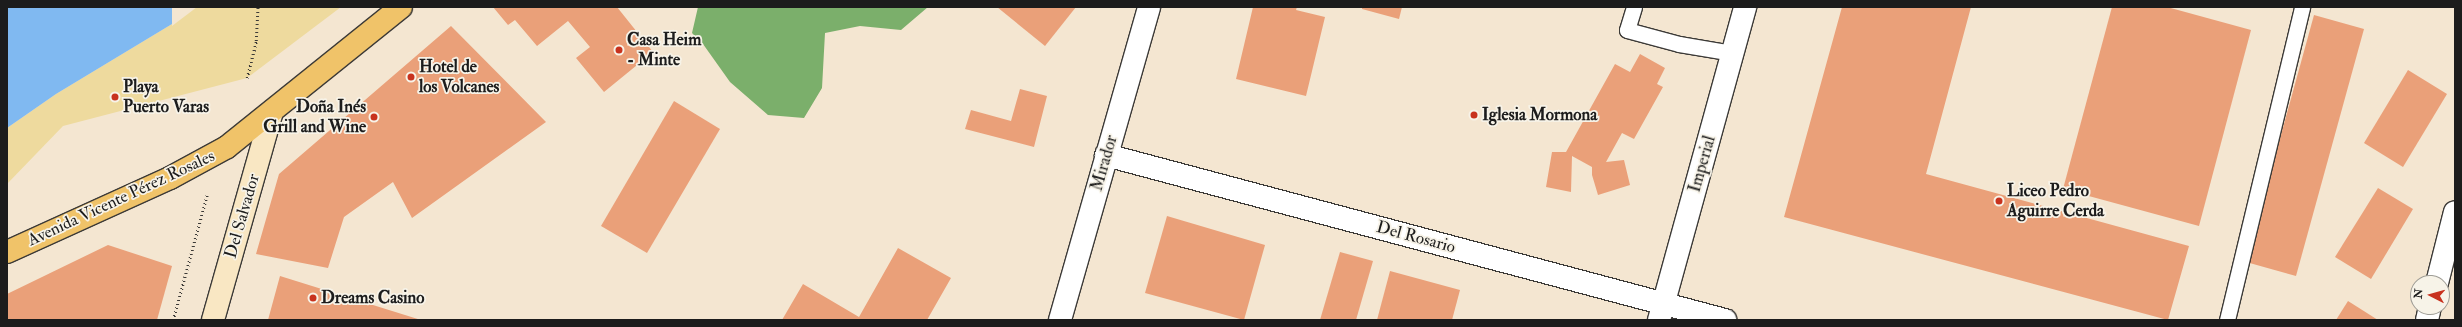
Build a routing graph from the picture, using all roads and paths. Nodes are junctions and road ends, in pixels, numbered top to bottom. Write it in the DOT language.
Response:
graph roads {
  1 [pos="258,7"];
  2 [pos="402,7"];
  3 [pos="1149,7"];
  4 [pos="1634,7"];
  5 [pos="1745,7"];
  6 [pos="2302,7"];
  7 [pos="1733,53"];
  8 [pos="247,78"];
  9 [pos="272,112"];
  10 [pos="1106,155"];
  11 [pos="207,195"];
  12 [pos="2455,212"];
  13 [pos="7,252"];
  14 [pos="2439,275"];
  15 [pos="1661,312"];
  16 [pos="172,320"];
  17 [pos="213,320"];
  18 [pos="1060,320"];
  19 [pos="1726,320"];
  20 [pos="2227,320"];
  1 -- 8 [label="path"];
  2 -- 9 [label="main road, Avenida Vicente Pérez Rosales"];
  3 -- 10 [label="street, Mirador"];
  4 -- 7 [label="lane"];
  5 -- 7 [label="street, Imperial"];
  6 -- 20 [label="lane"];
  7 -- 15 [label="street, Imperial"];
  9 -- 13 [label="main road, Avenida Vicente Pérez Rosales"];
  9 -- 17 [label="main road, Del Salvador"];
  10 -- 15 [label="street, Del Rosario"];
  10 -- 18 [label="street, Mirador"];
  11 -- 16 [label="path"];
  12 -- 14 [label="street"];
  15 -- 19 [label="street, Del Rosario"];
}
